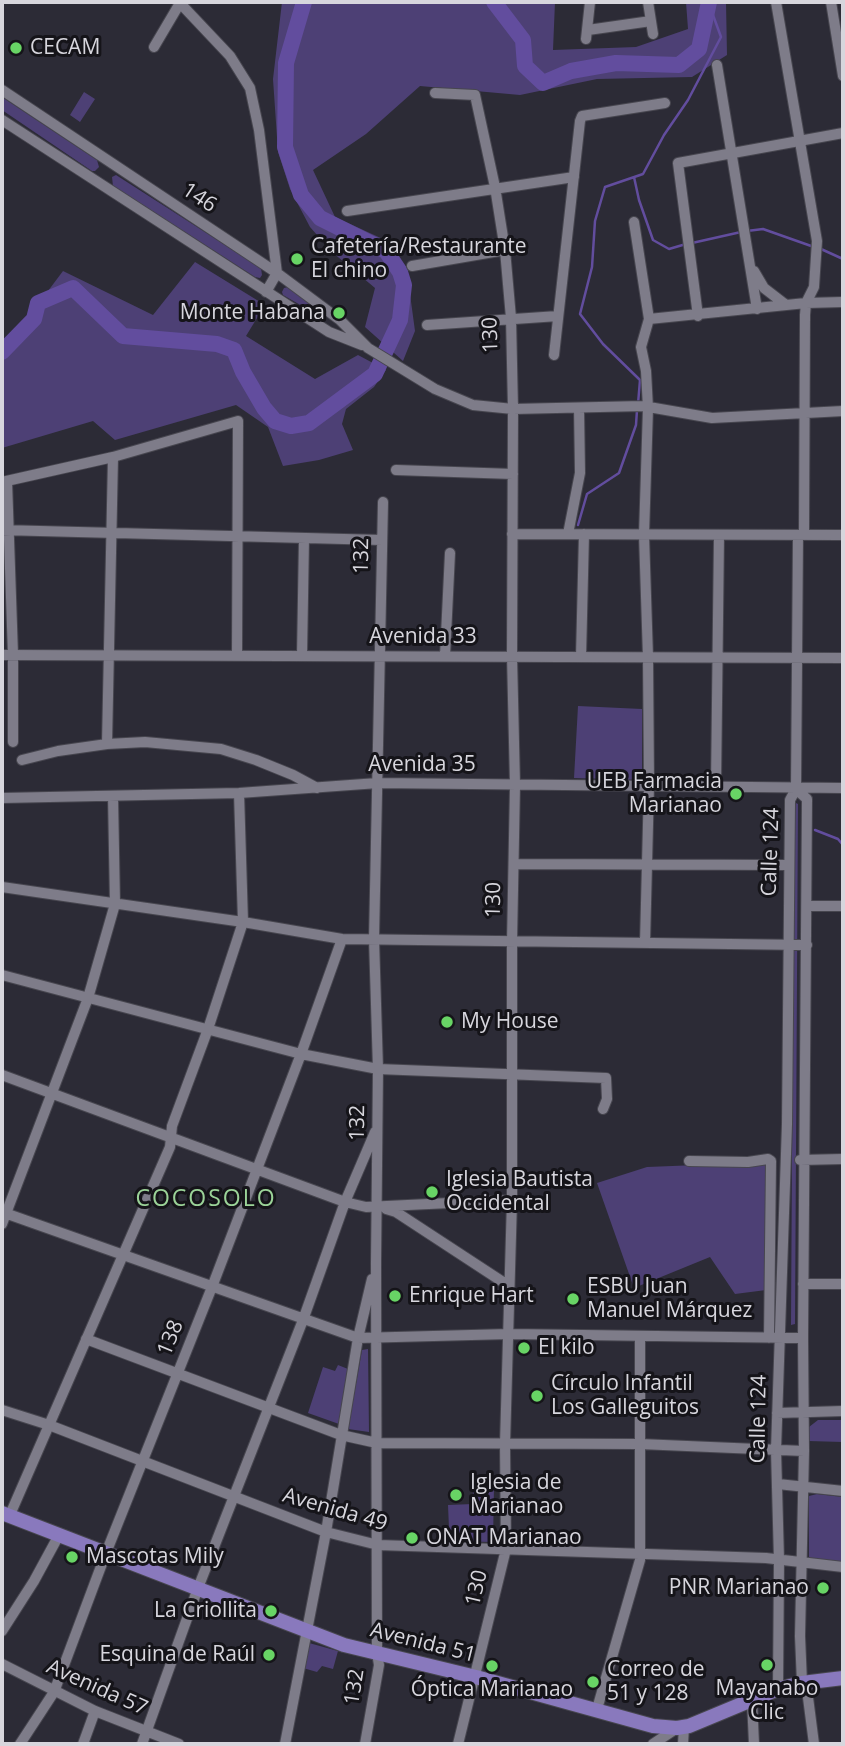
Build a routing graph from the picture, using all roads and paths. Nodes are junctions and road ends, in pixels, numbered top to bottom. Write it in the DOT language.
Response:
graph roads {
  1 [pos="179,2"];
  2 [pos="590,2"];
  3 [pos="648,2"];
  4 [pos="776,2"];
  5 [pos="831,2"];
  6 [pos="651,21"];
  7 [pos="653,34"];
  8 [pos="154,47"];
  9 [pos="718,65"];
  10 [pos="843,76"];
  11 [pos="2,90"];
  12 [pos="658,91"];
  13 [pos="435,93"];
  14 [pos="2,120"];
  15 [pos="843,133"];
  16 [pos="799,140"];
  17 [pos="733,154"];
  18 [pos="111,164"];
  19 [pos="574,177"];
  20 [pos="100,184"];
  21 [pos="495,187"];
  22 [pos="347,211"];
  23 [pos="634,222"];
  24 [pos="505,250"];
  25 [pos="751,265"];
  26 [pos="412,266"];
  27 [pos="277,273"];
  28 [pos="266,292"];
  29 [pos="843,302"];
  30 [pos="806,303"];
  31 [pos="786,305"];
  32 [pos="757,309"];
  33 [pos="558,316"];
  34 [pos="698,316"];
  35 [pos="511,318"];
  36 [pos="649,319"];
  37 [pos="428,325"];
  38 [pos="368,348"];
  39 [pos="554,355"];
  40 [pos="642,407"];
  41 [pos="579,408"];
  42 [pos="513,409"];
  43 [pos="843,411"];
  44 [pos="805,412"];
  45 [pos="113,457"];
  46 [pos="396,470"];
  47 [pos="513,474"];
  48 [pos="5,481"];
  49 [pos="383,502"];
  50 [pos="5,530"];
  51 [pos="111,533"];
  52 [pos="512,534"];
  53 [pos="568,534"];
  54 [pos="584,534"];
  55 [pos="643,535"];
  56 [pos="719,535"];
  57 [pos="801,535"];
  58 [pos="843,535"];
  59 [pos="238,536"];
  60 [pos="304,538"];
  61 [pos="382,540"];
  62 [pos="450,554"];
  63 [pos="8,655"];
  64 [pos="109,655"];
  65 [pos="237,656"];
  66 [pos="302,656"];
  67 [pos="380,656"];
  68 [pos="445,656"];
  69 [pos="512,656"];
  70 [pos="581,657"];
  71 [pos="649,657"];
  72 [pos="718,657"];
  73 [pos="797,657"];
  74 [pos="843,657"];
  75 [pos="13,741"];
  76 [pos="107,744"];
  77 [pos="22,760"];
  78 [pos="377,783"];
  79 [pos="515,785"];
  80 [pos="649,785"];
  81 [pos="716,786"];
  82 [pos="318,788"];
  83 [pos="843,788"];
  84 [pos="796,789"];
  85 [pos="239,793"];
  86 [pos="113,796"];
  87 [pos="2,798"];
  88 [pos="514,864"];
  89 [pos="648,865"];
  90 [pos="789,865"];
  91 [pos="2,887"];
  92 [pos="115,904"];
  93 [pos="807,906"];
  94 [pos="843,906"];
  95 [pos="243,922"];
  96 [pos="342,939"];
  97 [pos="374,939"];
  98 [pos="512,942"];
  99 [pos="645,943"];
  100 [pos="788,945"];
  101 [pos="807,945"];
  102 [pos="2,975"];
  103 [pos="88,998"];
  104 [pos="208,1029"];
  105 [pos="302,1054"];
  106 [pos="378,1069"];
  107 [pos="513,1073"];
  108 [pos="2,1075"];
  109 [pos="51,1093"];
  110 [pos="603,1110"];
  111 [pos="378,1125"];
  112 [pos="171,1137"];
  113 [pos="786,1159"];
  114 [pos="843,1159"];
  115 [pos="804,1160"];
  116 [pos="688,1161"];
  117 [pos="257,1169"];
  118 [pos="512,1200"];
  119 [pos="345,1202"];
  120 [pos="376,1206"];
  121 [pos="3,1216"];
  122 [pos="123,1255"];
  123 [pos="376,1263"];
  124 [pos="803,1284"];
  125 [pos="843,1284"];
  126 [pos="509,1286"];
  127 [pos="212,1287"];
  128 [pos="303,1320"];
  129 [pos="509,1334"];
  130 [pos="640,1336"];
  131 [pos="358,1338"];
  132 [pos="775,1338"];
  133 [pos="803,1338"];
  134 [pos="86,1339"];
  135 [pos="377,1339"];
  136 [pos="177,1373"];
  137 [pos="268,1408"];
  138 [pos="2,1410"];
  139 [pos="843,1411"];
  140 [pos="804,1412"];
  141 [pos="777,1413"];
  142 [pos="49,1425"];
  143 [pos="341,1434"];
  144 [pos="377,1443"];
  145 [pos="505,1444"];
  146 [pos="640,1444"];
  147 [pos="776,1450"];
  148 [pos="804,1451"];
  149 [pos="144,1462"];
  150 [pos="778,1484"];
  151 [pos="803,1486"];
  152 [pos="843,1491"];
  153 [pos="233,1497"];
  154 [pos="5,1515"];
  155 [pos="326,1532"];
  156 [pos="59,1535"];
  157 [pos="378,1545"];
  158 [pos="506,1549"];
  159 [pos="106,1553"];
  160 [pos="640,1553"];
  161 [pos="779,1560"];
  162 [pos="802,1563"];
  163 [pos="843,1567"];
  164 [pos="198,1588"];
  165 [pos="2,1631"];
  166 [pos="306,1632"];
  167 [pos="377,1653"];
  168 [pos="2,1664"];
  169 [pos="475,1677"];
  170 [pos="843,1678"];
  171 [pos="804,1682"];
  172 [pos="778,1689"];
  173 [pos="54,1692"];
  174 [pos="752,1700"];
  175 [pos="597,1709"];
  176 [pos="95,1711"];
  177 [pos="681,1727"];
  178 [pos="146,1731"];
  179 [pos="20,1744"];
  180 [pos="83,1744"];
  181 [pos="142,1744"];
  182 [pos="179,1744"];
  183 [pos="285,1744"];
  184 [pos="365,1744"];
  185 [pos="458,1744"];
  186 [pos="653,1744"];
  187 [pos="684,1744"];
  188 [pos="754,1744"];
  189 [pos="814,1744"];
  1 -- 8 [label="street"];
  1 -- 27 [label="street"];
  2 -- 6 [label="street"];
  3 -- 6 [label="street"];
  4 -- 16 [label="street"];
  5 -- 10 [label="street"];
  6 -- 7 [label="street"];
  9 -- 17 [label="street"];
  11 -- 18 [label="street, 146"];
  12 -- 19 [label="street"];
  13 -- 21 [label="street, 130"];
  14 -- 20 [label="street, 146"];
  15 -- 16 [label="street"];
  16 -- 17 [label="street"];
  16 -- 30 [label="street"];
  17 -- 25 [label="street"];
  17 -- 34 [label="street"];
  18 -- 20 [label="street"];
  18 -- 27 [label="street, 146"];
  19 -- 21 [label="street"];
  19 -- 33 [label="street"];
  20 -- 28 [label="street, 146"];
  21 -- 22 [label="street"];
  21 -- 24 [label="street, 130"];
  23 -- 36 [label="street"];
  24 -- 26 [label="street"];
  24 -- 35 [label="street, 130"];
  25 -- 31 [label="street"];
  25 -- 32 [label="street"];
  27 -- 28 [label="street"];
  27 -- 38 [label="street, 146"];
  28 -- 38 [label="street, 146"];
  29 -- 30 [label="street"];
  30 -- 31 [label="street"];
  30 -- 44 [label="street"];
  31 -- 32 [label="street"];
  32 -- 34 [label="street"];
  33 -- 35 [label="street"];
  33 -- 39 [label="street"];
  34 -- 36 [label="street"];
  35 -- 37 [label="street"];
  35 -- 42 [label="street, 130"];
  36 -- 40 [label="street"];
  38 -- 42 [label="street, 146"];
  40 -- 41 [label="street, 146"];
  40 -- 44 [label="street, 146"];
  40 -- 55 [label="street"];
  41 -- 42 [label="street, 146"];
  41 -- 53 [label="street"];
  42 -- 47 [label="street, 130"];
  43 -- 44 [label="street, 146"];
  44 -- 57 [label="street"];
  45 -- 48 [label="street"];
  45 -- 51 [label="street"];
  45 -- 59 [label="street"];
  46 -- 47 [label="street"];
  47 -- 52 [label="street, 130"];
  48 -- 50 [label="street"];
  49 -- 61 [label="street, 132"];
  50 -- 51 [label="street"];
  50 -- 63 [label="street"];
  51 -- 59 [label="street"];
  51 -- 64 [label="street"];
  52 -- 53 [label="street"];
  52 -- 69 [label="street, 130"];
  53 -- 54 [label="street"];
  54 -- 55 [label="street"];
  54 -- 70 [label="street"];
  55 -- 56 [label="street"];
  55 -- 71 [label="street"];
  56 -- 57 [label="street"];
  56 -- 72 [label="street"];
  57 -- 58 [label="street"];
  57 -- 73 [label="street"];
  59 -- 60 [label="street"];
  59 -- 65 [label="street"];
  60 -- 61 [label="street"];
  60 -- 66 [label="street"];
  61 -- 67 [label="street, 132"];
  62 -- 68 [label="street"];
  63 -- 64 [label="street, Avenida 33"];
  63 -- 75 [label="street"];
  64 -- 65 [label="street, Avenida 33"];
  64 -- 76 [label="street"];
  65 -- 66 [label="street, Avenida 33"];
  66 -- 67 [label="street, Avenida 33"];
  67 -- 68 [label="street, Avenida 33"];
  67 -- 78 [label="street, 132"];
  68 -- 69 [label="street, Avenida 33"];
  69 -- 70 [label="street, Avenida 33"];
  69 -- 79 [label="street, 130"];
  70 -- 71 [label="street, Avenida 33"];
  71 -- 72 [label="street, Avenida 33"];
  71 -- 80 [label="street"];
  72 -- 73 [label="street, Avenida 33"];
  72 -- 81 [label="street"];
  73 -- 74 [label="street, Avenida 33"];
  73 -- 84 [label="street"];
  76 -- 77 [label="street"];
  76 -- 82 [label="street"];
  78 -- 79 [label="street, Avenida 35"];
  78 -- 82 [label="street, Avenida 35"];
  78 -- 97 [label="street, 132"];
  79 -- 80 [label="street, Avenida 35"];
  79 -- 88 [label="street, 130"];
  80 -- 81 [label="street, Avenida 35"];
  80 -- 89 [label="street"];
  81 -- 84 [label="street, Avenida 35"];
  82 -- 85 [label="street, Avenida 35"];
  83 -- 84 [label="street, Avenida 35"];
  84 -- 90 [label="street, Calle 124"];
  84 -- 93 [label="street, Calle 124"];
  85 -- 86 [label="street, Avenida 35"];
  85 -- 95 [label="street"];
  86 -- 87 [label="street, Avenida 35"];
  86 -- 92 [label="street"];
  88 -- 89 [label="street"];
  88 -- 98 [label="street, 130"];
  89 -- 90 [label="street"];
  89 -- 99 [label="street"];
  90 -- 100 [label="street, Calle 124"];
  91 -- 92 [label="street"];
  92 -- 95 [label="street"];
  92 -- 103 [label="street"];
  93 -- 94 [label="street"];
  93 -- 101 [label="street, Calle 124"];
  95 -- 96 [label="street"];
  95 -- 104 [label="street"];
  96 -- 97 [label="street"];
  96 -- 105 [label="street, 138"];
  97 -- 98 [label="street"];
  97 -- 106 [label="street, 132"];
  98 -- 99 [label="street"];
  98 -- 107 [label="street, 130"];
  99 -- 100 [label="street"];
  100 -- 101 [label="street"];
  100 -- 113 [label="street, Calle 124"];
  101 -- 115 [label="street, Calle 124"];
  102 -- 103 [label="street"];
  103 -- 104 [label="street"];
  103 -- 109 [label="street"];
  104 -- 105 [label="street"];
  104 -- 112 [label="street"];
  105 -- 106 [label="street"];
  105 -- 117 [label="street, 138"];
  106 -- 107 [label="street"];
  106 -- 111 [label="street, 132"];
  107 -- 110 [label="street"];
  107 -- 118 [label="street, 130"];
  108 -- 109 [label="street"];
  109 -- 112 [label="street"];
  109 -- 121 [label="street"];
  111 -- 119 [label="street"];
  111 -- 120 [label="street, 132"];
  112 -- 117 [label="street"];
  112 -- 122 [label="street"];
  113 -- 115 [label="street"];
  113 -- 132 [label="street, Calle 124"];
  114 -- 115 [label="street"];
  115 -- 124 [label="street, Calle 124"];
  116 -- 132 [label="street"];
  117 -- 119 [label="street"];
  117 -- 127 [label="street, 138"];
  118 -- 120 [label="street"];
  118 -- 126 [label="street, 130"];
  119 -- 120 [label="street"];
  119 -- 128 [label="street"];
  120 -- 123 [label="street, 132"];
  120 -- 126 [label="street"];
  121 -- 122 [label="street"];
  122 -- 127 [label="street"];
  122 -- 134 [label="street"];
  123 -- 131 [label="street"];
  123 -- 135 [label="street, 132"];
  124 -- 125 [label="street"];
  124 -- 133 [label="street, Calle 124"];
  126 -- 129 [label="street, 130"];
  127 -- 128 [label="street"];
  127 -- 136 [label="street, 138"];
  128 -- 131 [label="street"];
  128 -- 137 [label="street"];
  129 -- 130 [label="street"];
  129 -- 135 [label="street"];
  129 -- 145 [label="street, 130"];
  130 -- 132 [label="street"];
  130 -- 146 [label="street"];
  131 -- 135 [label="street"];
  131 -- 143 [label="street"];
  132 -- 133 [label="street"];
  132 -- 141 [label="street, Calle 124"];
  133 -- 140 [label="street, Calle 124"];
  134 -- 136 [label="street"];
  134 -- 142 [label="street"];
  135 -- 144 [label="street, 132"];
  136 -- 137 [label="street"];
  136 -- 149 [label="street, 138"];
  137 -- 143 [label="street"];
  137 -- 153 [label="street"];
  138 -- 142 [label="street, Avenida 49"];
  139 -- 140 [label="street"];
  140 -- 141 [label="street"];
  140 -- 148 [label="street, Calle 124"];
  141 -- 147 [label="street, Calle 124"];
  142 -- 149 [label="street, Avenida 49"];
  142 -- 154 [label="street"];
  143 -- 144 [label="street"];
  143 -- 155 [label="street"];
  144 -- 145 [label="street"];
  144 -- 157 [label="street, 132"];
  145 -- 146 [label="street"];
  145 -- 158 [label="street, 130"];
  146 -- 147 [label="street"];
  146 -- 160 [label="street"];
  147 -- 148 [label="street"];
  147 -- 150 [label="street, Calle 124"];
  148 -- 151 [label="street, Calle 124"];
  149 -- 153 [label="street, Avenida 49"];
  149 -- 159 [label="street, 138"];
  150 -- 151 [label="street"];
  150 -- 161 [label="street, Calle 124"];
  151 -- 152 [label="street"];
  151 -- 162 [label="street, Calle 124"];
  153 -- 155 [label="street, Avenida 49"];
  153 -- 164 [label="street"];
  154 -- 156 [label="main road, Avenida 51"];
  155 -- 157 [label="street, Avenida 49"];
  155 -- 166 [label="street"];
  156 -- 159 [label="main road, Avenida 51"];
  156 -- 165 [label="street"];
  157 -- 158 [label="street, Avenida 49"];
  157 -- 167 [label="street, 132"];
  158 -- 160 [label="street, Avenida 49"];
  158 -- 169 [label="street, 130"];
  159 -- 164 [label="main road, Avenida 51"];
  159 -- 173 [label="street, 138"];
  160 -- 161 [label="street, Avenida 49"];
  160 -- 175 [label="street"];
  161 -- 162 [label="street, Avenida 49"];
  161 -- 172 [label="street, Calle 124"];
  162 -- 163 [label="street, Avenida 49"];
  162 -- 171 [label="street, Calle 124"];
  164 -- 166 [label="main road, Avenida 51"];
  164 -- 178 [label="street"];
  166 -- 167 [label="main road, Avenida 51"];
  166 -- 183 [label="street"];
  167 -- 169 [label="main road, Avenida 51"];
  167 -- 184 [label="street, 132"];
  168 -- 173 [label="street, Avenida 57"];
  169 -- 175 [label="main road, Avenida 51"];
  169 -- 185 [label="street, 130"];
  170 -- 171 [label="main road"];
  171 -- 172 [label="main road"];
  171 -- 189 [label="street, Calle 124"];
  172 -- 174 [label="main road"];
  173 -- 176 [label="street, Avenida 57"];
  173 -- 179 [label="street, 138"];
  174 -- 177 [label="main road"];
  174 -- 188 [label="street"];
  175 -- 177 [label="main road, Avenida 51"];
  176 -- 178 [label="street, Avenida 57"];
  176 -- 180 [label="street"];
  177 -- 186 [label="street"];
  177 -- 187 [label="street"];
  178 -- 181 [label="street"];
  178 -- 182 [label="street, Avenida 57"];
}
